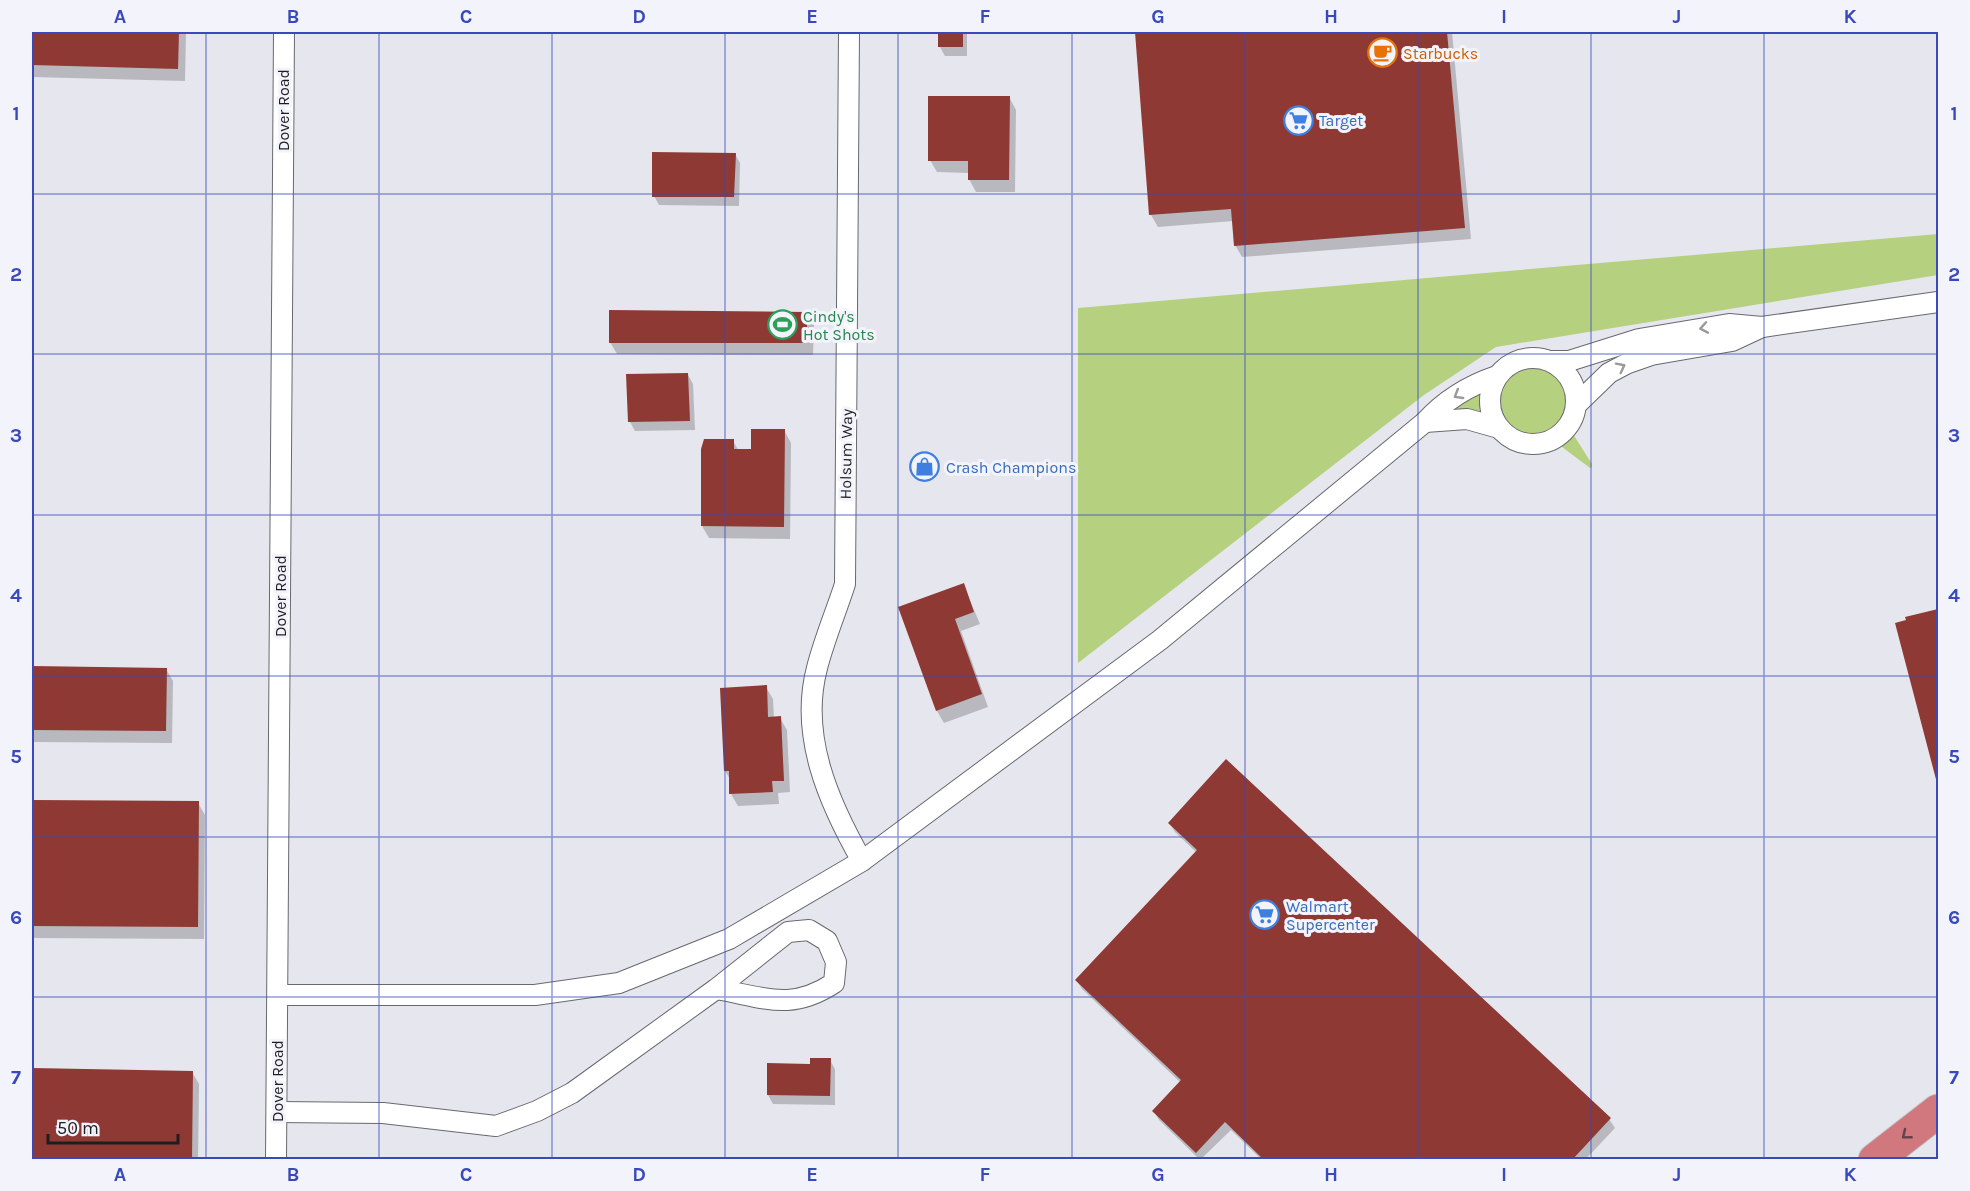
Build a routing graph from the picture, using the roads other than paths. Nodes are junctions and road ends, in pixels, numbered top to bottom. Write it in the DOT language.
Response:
graph roads {
  1 [pos="284,32"];
  2 [pos="849,32"];
  3 [pos="1938,303"];
  4 [pos="1762,327"];
  5 [pos="1551,361"];
  6 [pos="1497,375"];
  7 [pos="1576,405"];
  8 [pos="1425,422"];
  9 [pos="1499,428"];
  10 [pos="862,861"];
  11 [pos="716,989"];
  12 [pos="278,995"];
  13 [pos="1938,1111"];
  14 [pos="277,1112"];
  15 [pos="276,1160"];
  16 [pos="1875,1160"];
  1 -- 12 [label="street, Dover Road"];
  2 -- 10 [label="street, Holsum Way"];
  3 -- 4 [label="street"];
  4 -- 5 [label="street, one-way"];
  7 -- 4 [label="street, one-way"];
  5 -- 6 [label="street"];
  5 -- 7 [label="street"];
  6 -- 8 [label="street, one-way"];
  6 -- 9 [label="street"];
  7 -- 9 [label="street"];
  8 -- 9 [label="street"];
  8 -- 10 [label="street"];
  10 -- 12 [label="street"];
  11 -- 11 [label="street"];
  11 -- 14 [label="street"];
  12 -- 14 [label="street, Dover Road"];
  13 -- 16 [label="highway, one-way"];
  14 -- 15 [label="street, Dover Road"];
}
